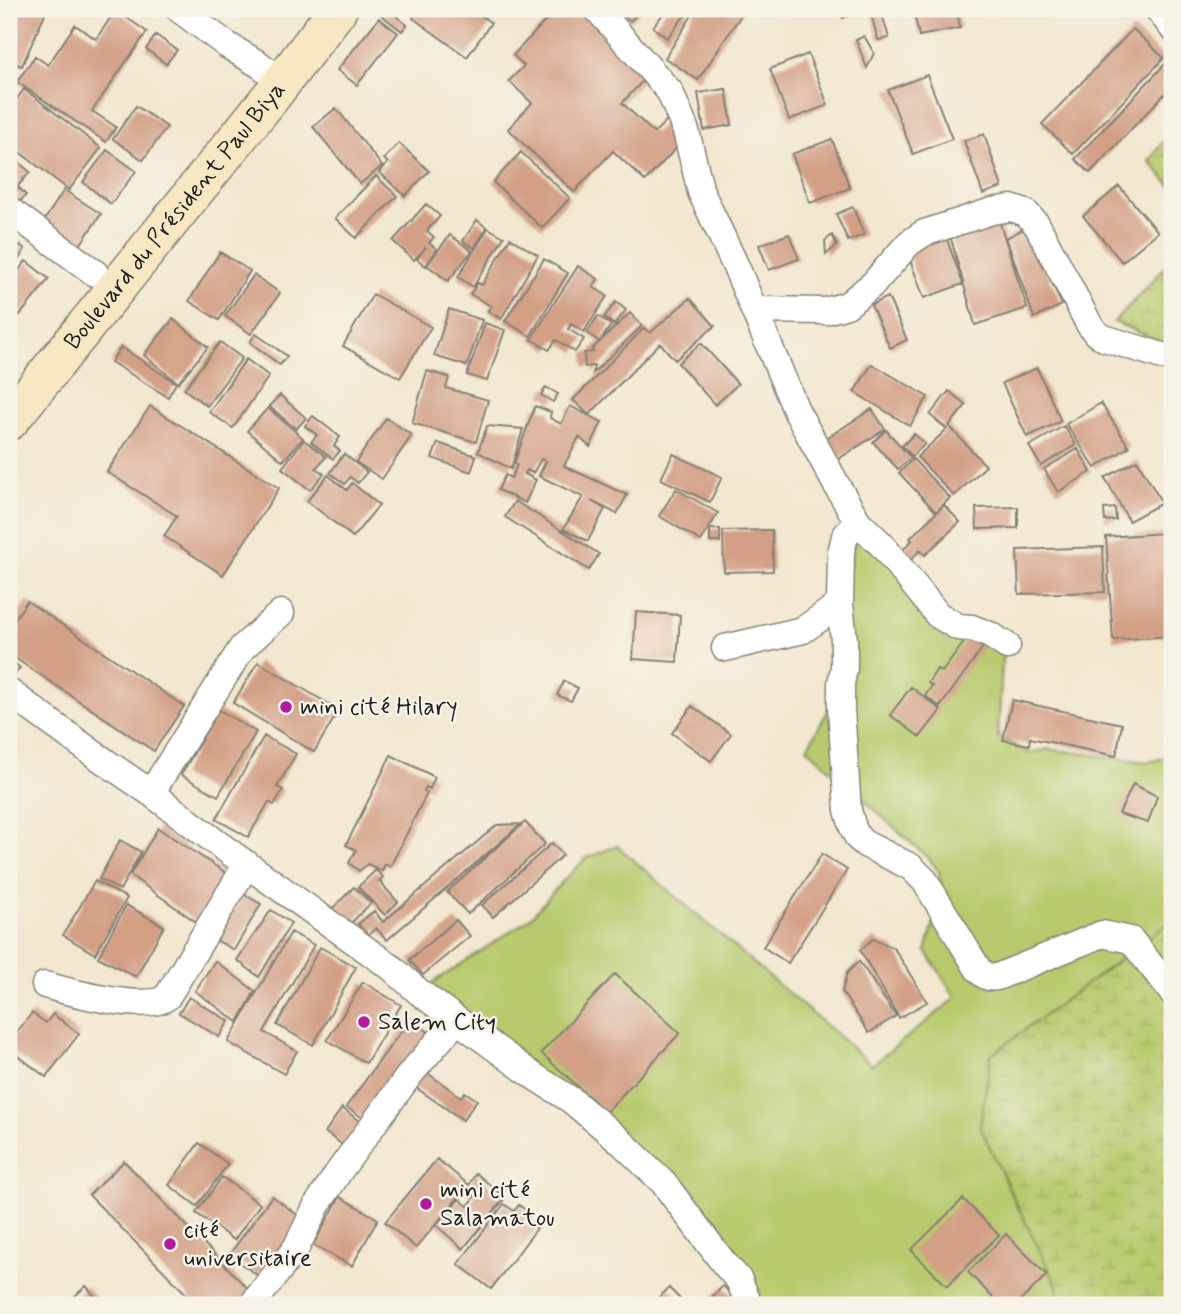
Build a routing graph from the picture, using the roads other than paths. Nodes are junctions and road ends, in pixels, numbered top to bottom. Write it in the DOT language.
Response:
graph roads {
  1 [pos="179,9"];
  2 [pos="307,9"];
  3 [pos="338,9"];
  4 [pos="597,9"];
  5 [pos="1158,9"];
  6 [pos="1172,27"];
  7 [pos="271,73"];
  8 [pos="9,210"];
  9 [pos="95,273"];
  10 [pos="754,310"];
  11 [pos="1172,359"];
  12 [pos="9,381"];
  13 [pos="9,421"];
  14 [pos="858,522"];
  15 [pos="840,604"];
  16 [pos="281,613"];
  17 [pos="1007,646"];
  18 [pos="725,648"];
  19 [pos="9,692"];
  20 [pos="151,793"];
  21 [pos="247,864"];
  22 [pos="45,985"];
  23 [pos="1172,992"];
  24 [pos="457,1020"];
  25 [pos="252,1305"];
  26 [pos="749,1305"];
  1 -- 7 [label="street"];
  2 -- 7 [label="main road, Boulevard du Président Paul Biya"];
  3 -- 7 [label="main road, Boulevard du Président Paul Biya"];
  4 -- 10 [label="street"];
  5 -- 6 [label="street"];
  7 -- 9 [label="main road, Boulevard du Président Paul Biya"];
  7 -- 13 [label="main road, Boulevard du Président Paul Biya"];
  8 -- 9 [label="street"];
  9 -- 12 [label="main road, Boulevard du Président Paul Biya"];
  10 -- 11 [label="street"];
  10 -- 14 [label="street"];
  14 -- 15 [label="street"];
  14 -- 17 [label="street"];
  15 -- 18 [label="street"];
  15 -- 23 [label="street"];
  16 -- 20 [label="street"];
  19 -- 20 [label="street"];
  20 -- 21 [label="street"];
  21 -- 22 [label="street"];
  21 -- 24 [label="street"];
  24 -- 25 [label="street"];
  24 -- 26 [label="street"];
}
